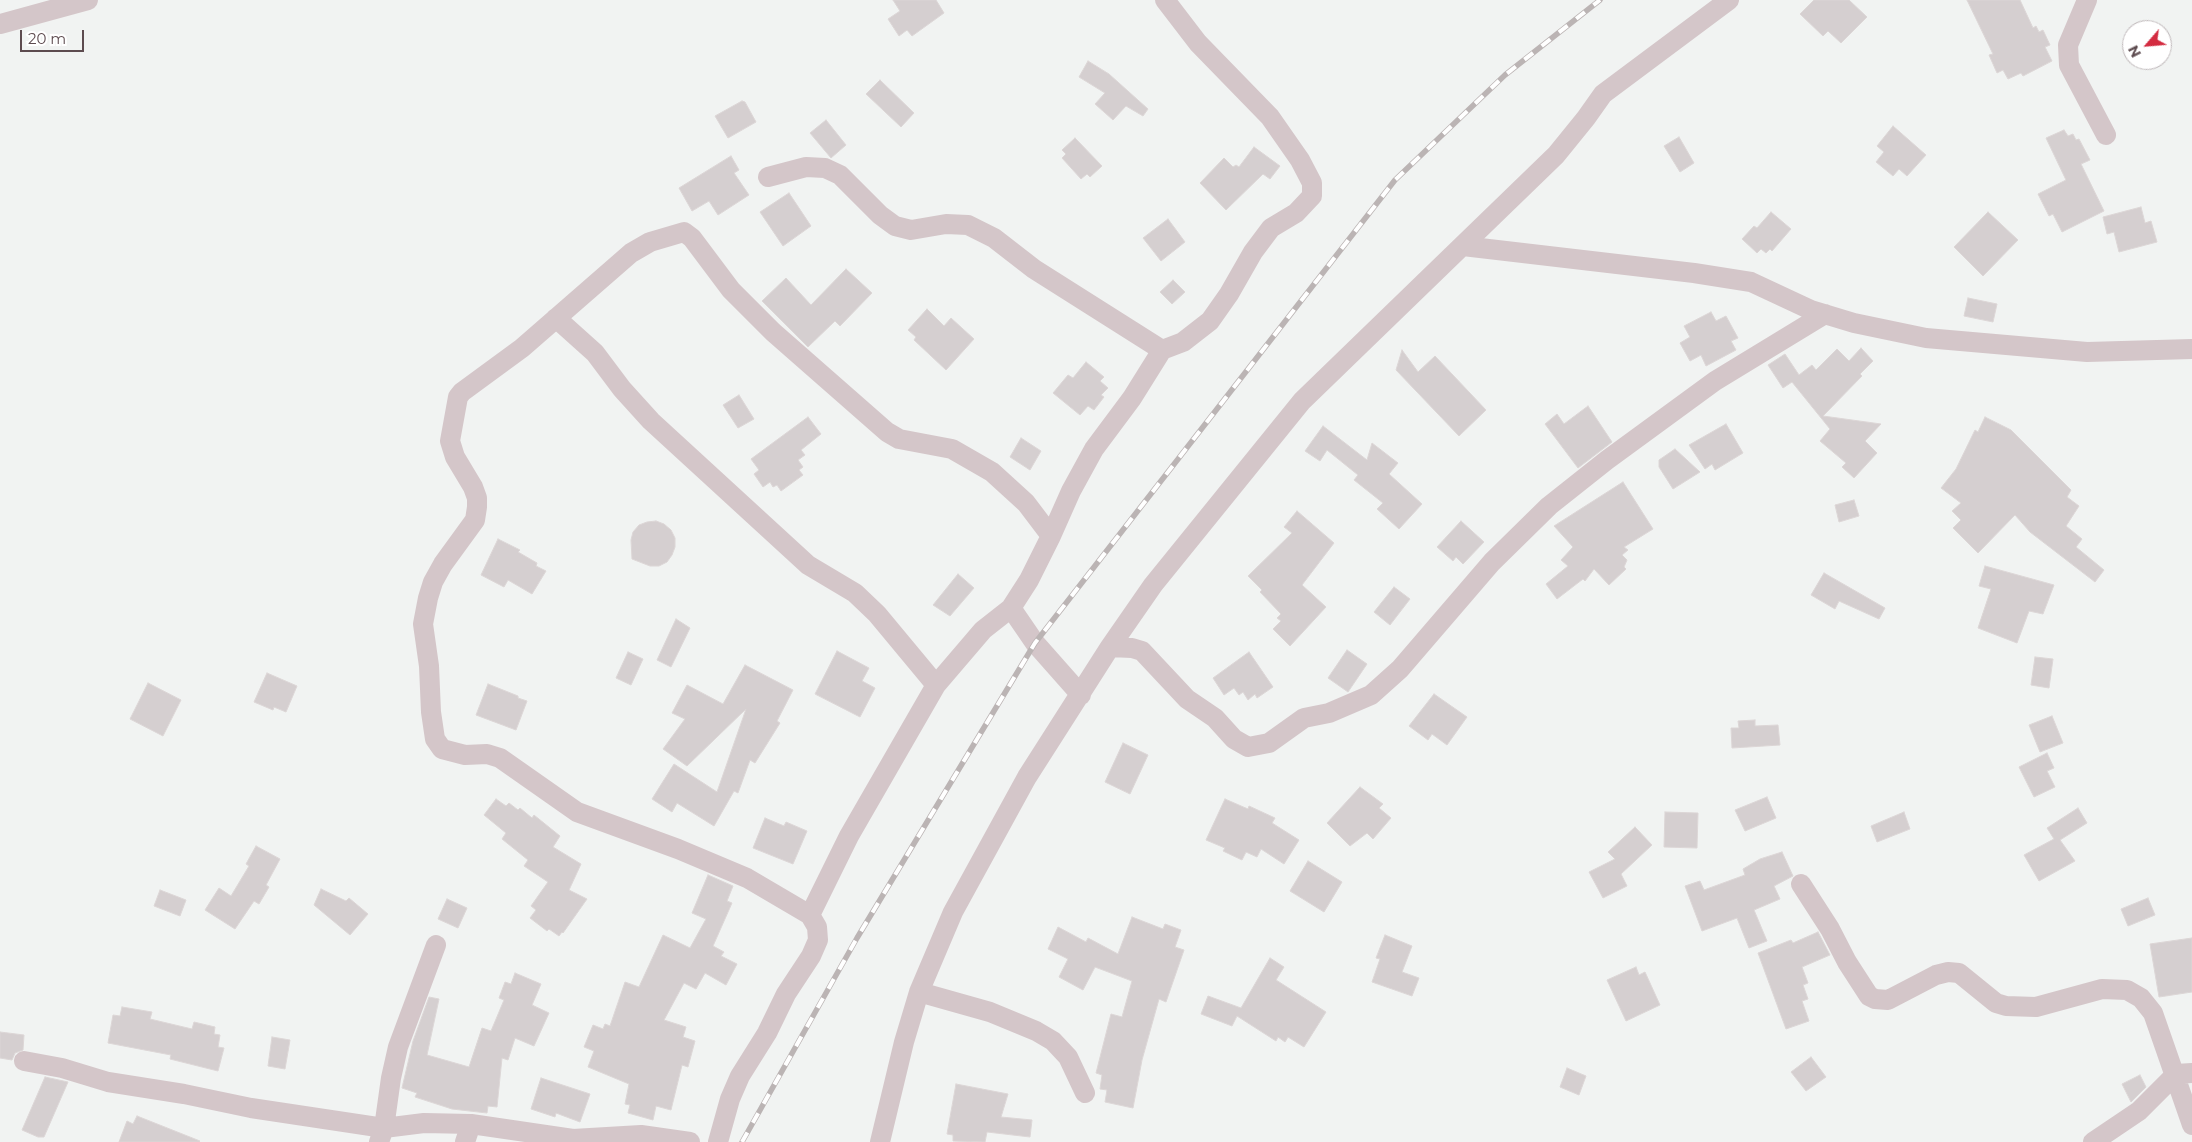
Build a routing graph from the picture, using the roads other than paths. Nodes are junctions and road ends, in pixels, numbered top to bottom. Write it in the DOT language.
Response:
graph roads {
  1 [pos="88,0"];
  2 [pos="1165,0"];
  3 [pos="1729,0"];
  4 [pos="2087,0"];
  5 [pos="0,24"];
  6 [pos="2106,134"];
  7 [pos="768,177"];
  8 [pos="1463,246"];
  9 [pos="1825,314"];
  10 [pos="556,318"];
  11 [pos="2192,349"];
  12 [pos="1162,350"];
  13 [pos="1051,536"];
  14 [pos="1011,608"];
  15 [pos="1110,647"];
  16 [pos="936,685"];
  17 [pos="1081,695"];
  18 [pos="1801,884"];
  19 [pos="810,916"];
  20 [pos="436,945"];
  21 [pos="919,992"];
  22 [pos="24,1062"];
  23 [pos="2184,1073"];
  24 [pos="1086,1093"];
  25 [pos="2192,1125"];
  26 [pos="468,1133"];
  27 [pos="382,1135"];
  28 [pos="687,1142"];
  29 [pos="718,1142"];
  30 [pos="880,1142"];
  31 [pos="2093,1142"];
  1 -- 5 [label="street"];
  2 -- 12 [label="street"];
  3 -- 8 [label="street"];
  4 -- 6 [label="street"];
  7 -- 12 [label="street"];
  8 -- 9 [label="street"];
  8 -- 15 [label="street"];
  9 -- 11 [label="street"];
  9 -- 15 [label="street"];
  10 -- 13 [label="street"];
  10 -- 16 [label="street"];
  10 -- 19 [label="street"];
  12 -- 13 [label="street"];
  13 -- 14 [label="street"];
  14 -- 16 [label="street"];
  14 -- 17 [label="street"];
  15 -- 17 [label="street"];
  16 -- 19 [label="street"];
  17 -- 21 [label="street"];
  18 -- 23 [label="street"];
  19 -- 29 [label="street"];
  20 -- 27 [label="street"];
  21 -- 24 [label="street"];
  21 -- 30 [label="street"];
  22 -- 27 [label="street"];
  23 -- 25 [label="street"];
  23 -- 31 [label="street"];
  26 -- 27 [label="street"];
  26 -- 28 [label="street"];
}
